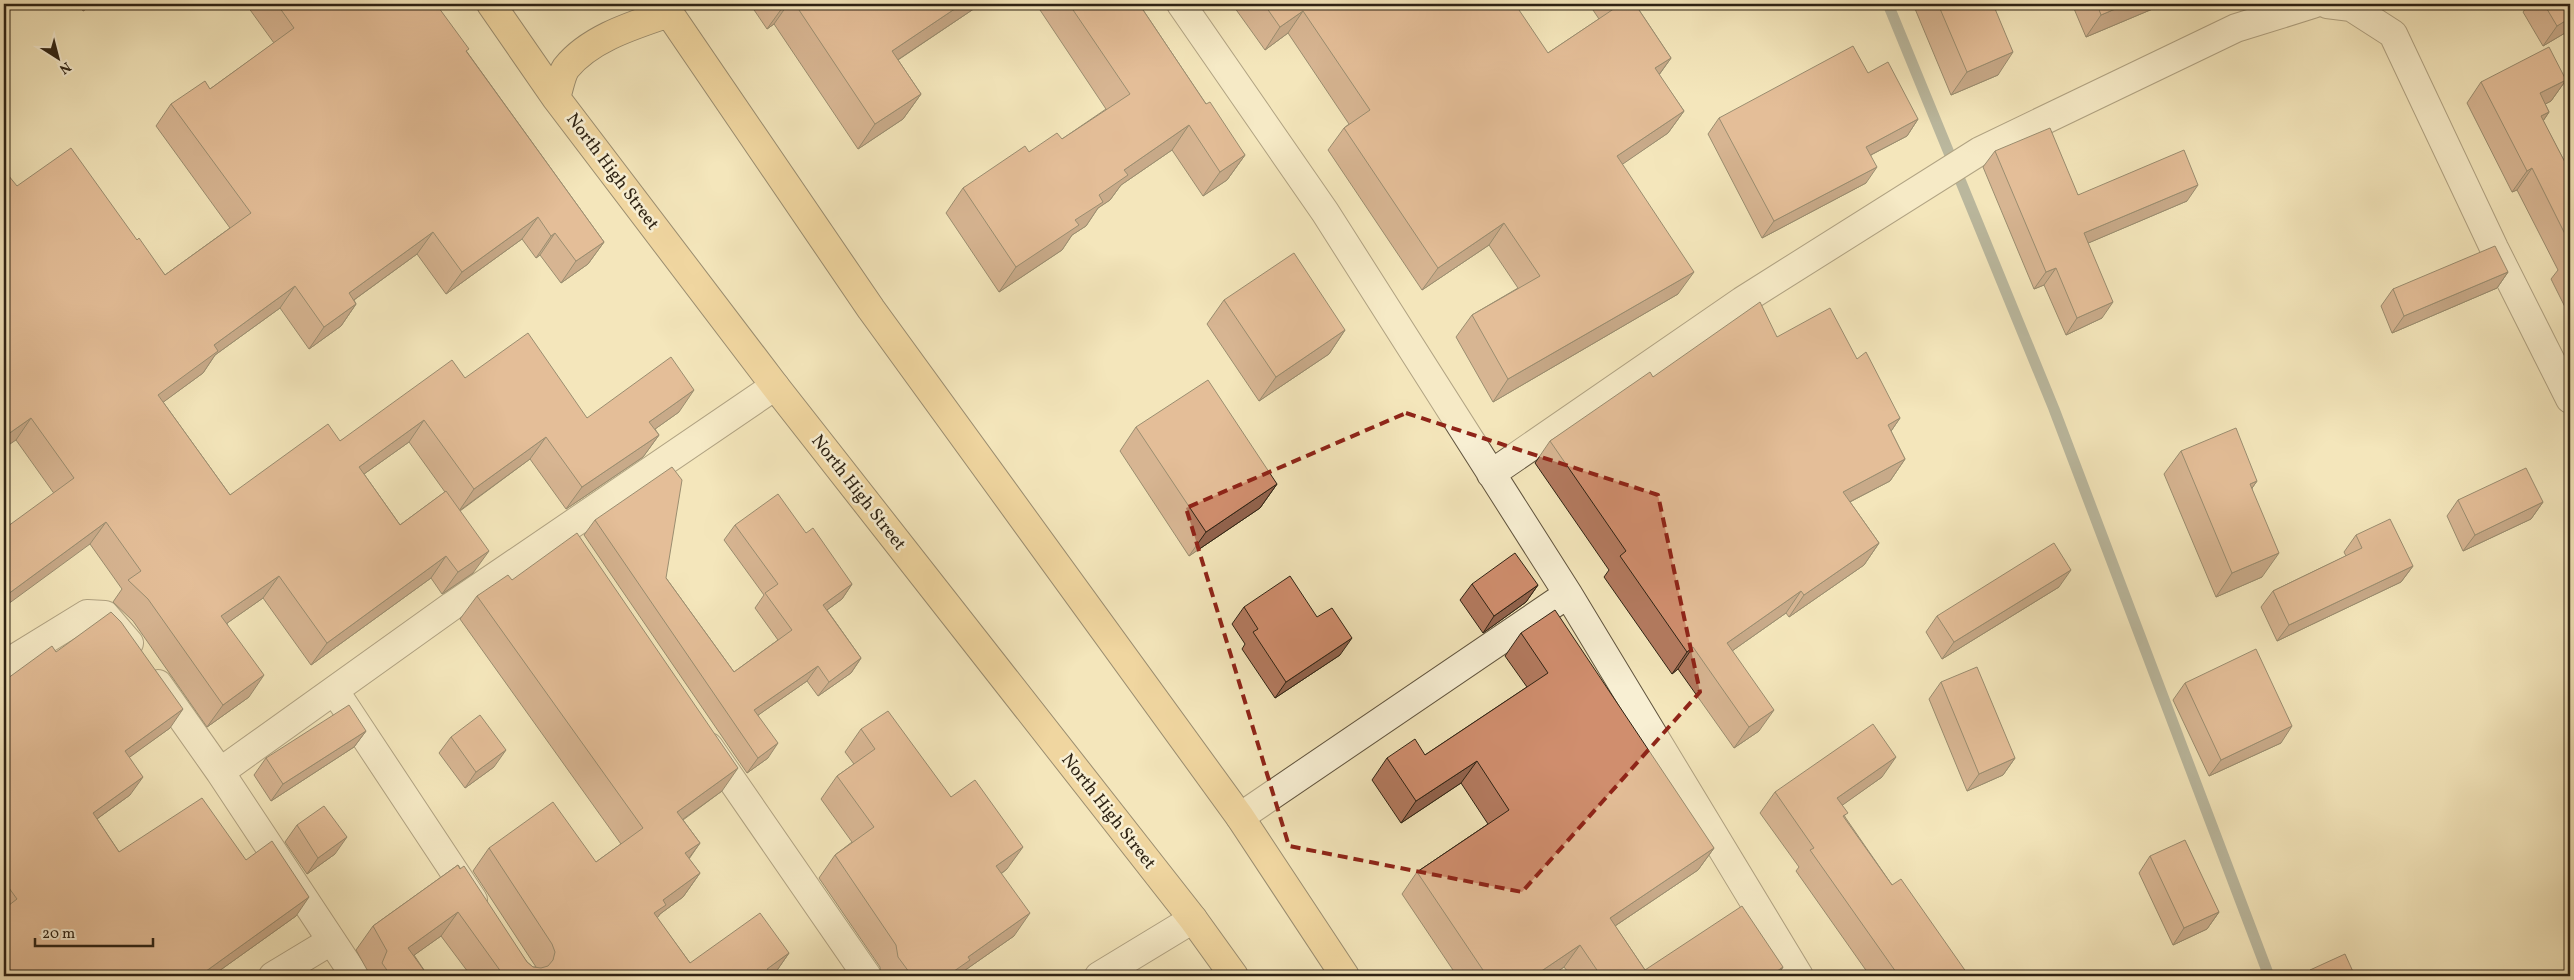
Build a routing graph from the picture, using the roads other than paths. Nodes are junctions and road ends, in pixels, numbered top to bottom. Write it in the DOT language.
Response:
graph roads {
  1 [pos="491,4"];
  2 [pos="1181,4"];
  3 [pos="2313,4"];
  4 [pos="2343,5"];
  5 [pos="666,8"];
  6 [pos="556,98"];
  7 [pos="775,386"];
  8 [pos="2570,399"];
  9 [pos="1491,474"];
  10 [pos="563,531"];
  11 [pos="579,555"];
  12 [pos="1568,594"];
  13 [pos="4,666"];
  14 [pos="334,690"];
  15 [pos="693,724"];
  16 [pos="220,772"];
  17 [pos="1240,817"];
  18 [pos="486,919"];
  19 [pos="1193,919"];
  20 [pos="331,940"];
  21 [pos="273,976"];
  22 [pos="355,976"];
  23 [pos="867,976"];
  24 [pos="1099,976"];
  25 [pos="1234,976"];
  26 [pos="1345,976"];
  27 [pos="1799,976"];
  1 -- 6 [label="highway, North High Street"];
  2 -- 9 [label="street"];
  3 -- 9 [label="street"];
  4 -- 8 [label="street"];
  5 -- 6 [label="highway"];
  5 -- 17 [label="highway"];
  6 -- 7 [label="highway, North High Street"];
  7 -- 10 [label="street"];
  7 -- 19 [label="highway, North High Street"];
  9 -- 12 [label="street"];
  10 -- 11 [label="street"];
  10 -- 14 [label="street"];
  12 -- 17 [label="street"];
  12 -- 27 [label="street"];
  13 -- 16 [label="street"];
  14 -- 16 [label="street"];
  14 -- 18 [label="street"];
  15 -- 23 [label="street"];
  16 -- 20 [label="street"];
  17 -- 26 [label="highway"];
  19 -- 24 [label="street"];
  19 -- 25 [label="highway, North High Street"];
  20 -- 21 [label="street"];
  20 -- 22 [label="street"];
}
